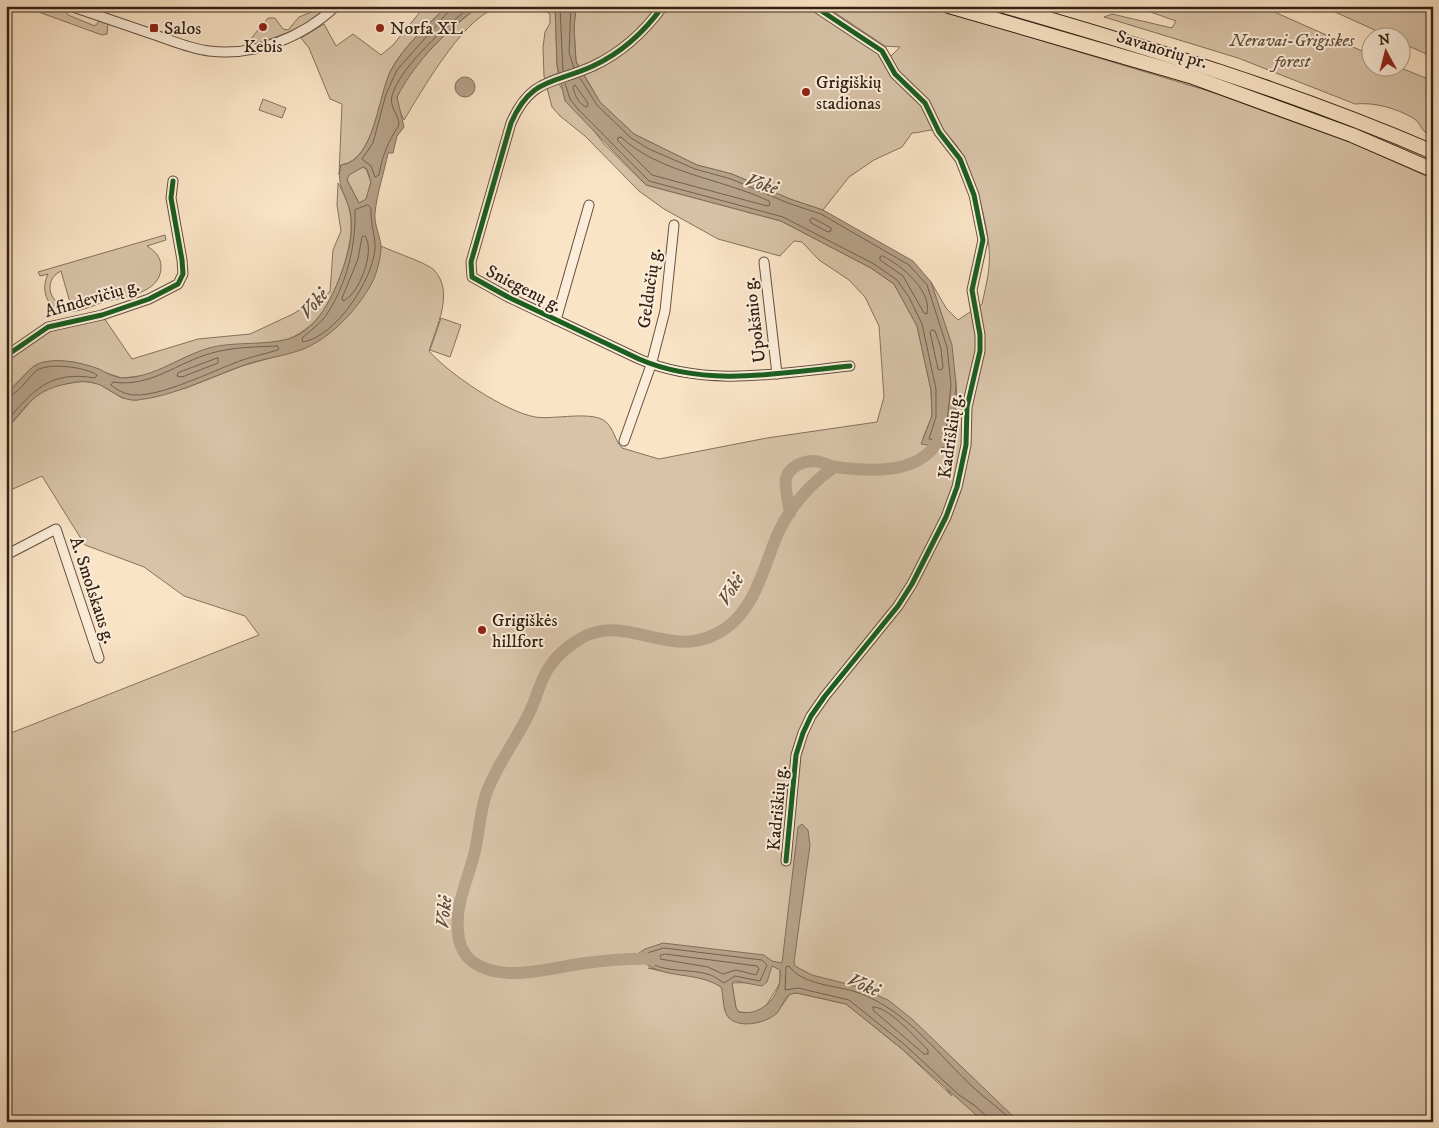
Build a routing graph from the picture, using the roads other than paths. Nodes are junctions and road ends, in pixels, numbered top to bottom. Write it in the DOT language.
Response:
graph roads {
  1 [pos="70,6"];
  2 [pos="336,6"];
  3 [pos="663,6"];
  4 [pos="814,6"];
  5 [pos="950,6"];
  6 [pos="1004,6"];
  7 [pos="1030,6"];
  8 [pos="1051,20"];
  9 [pos="1433,152"];
  10 [pos="1433,172"];
  11 [pos="174,181"];
  12 [pos="589,205"];
  13 [pos="674,226"];
  14 [pos="764,262"];
  15 [pos="556,320"];
  16 [pos="6,356"];
  17 [pos="650,364"];
  18 [pos="850,366"];
  19 [pos="777,374"];
  20 [pos="624,441"];
  21 [pos="6,555"];
  22 [pos="99,658"];
  23 [pos="786,861"];
  1 -- 2 [label="street"];
  3 -- 15 [label="street, Sniegenų g."];
  4 -- 23 [label="street, Kadriškių g."];
  5 -- 10 [label="highway, Savanorių pr."];
  6 -- 8 [label="highway"];
  7 -- 8 [label="highway"];
  8 -- 9 [label="highway"];
  11 -- 16 [label="street, Afindevičių g."];
  12 -- 15 [label="street"];
  13 -- 17 [label="street, Geldučių g."];
  14 -- 19 [label="street, Upokšnio g."];
  15 -- 17 [label="street, Sniegenų g."];
  17 -- 19 [label="street, Sniegenų g."];
  17 -- 20 [label="street, Geldučių g."];
  18 -- 19 [label="street, Sniegenų g."];
  21 -- 22 [label="street, A. Smolskaus g."];
}
